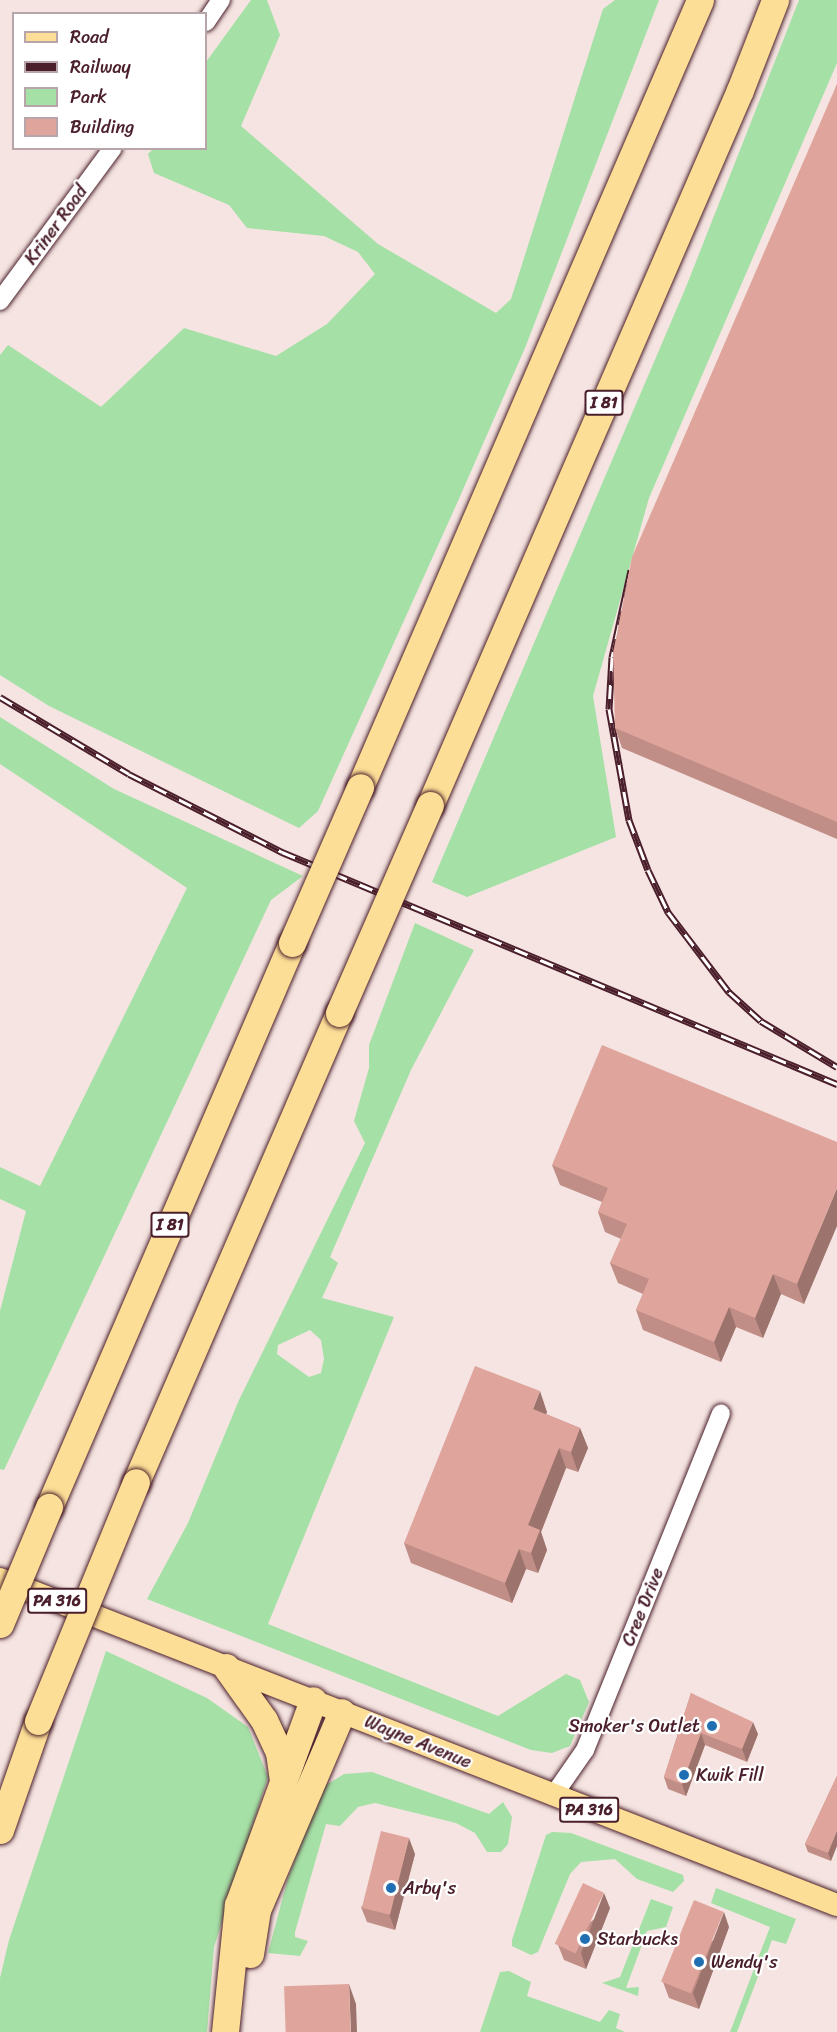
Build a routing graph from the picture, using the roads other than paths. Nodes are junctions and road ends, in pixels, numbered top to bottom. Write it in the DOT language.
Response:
graph roads {
  1 [pos="221,0"];
  2 [pos="700,0"];
  3 [pos="775,0"];
  4 [pos="207,21"];
  5 [pos="112,150"];
  6 [pos="0,301"];
  7 [pos="722,1413"];
  8 [pos="49,1507"];
  9 [pos="0,1579"];
  10 [pos="0,1587"];
  11 [pos="0,1624"];
  12 [pos="226,1667"];
  13 [pos="313,1700"];
  14 [pos="342,1712"];
  15 [pos="283,1782"];
  16 [pos="554,1796"];
  17 [pos="0,1830"];
  18 [pos="837,1905"];
  19 [pos="225,2032"];
  20 [pos="238,2032"];
  1 -- 4 [label="street"];
  2 -- 8 [label="highway, I 81, bridge"];
  3 -- 17 [label="highway, I 81, bridge"];
  5 -- 6 [label="street, Kriner Road"];
  7 -- 16 [label="street, Cree Drive"];
  8 -- 10 [label="highway"];
  8 -- 11 [label="highway, I 81, bridge"];
  9 -- 12 [label="main road, Wayne Avenue / PA 316"];
  12 -- 13 [label="main road, Wayne Avenue / PA 316"];
  12 -- 15 [label="highway"];
  13 -- 14 [label="main road, Wayne Avenue / PA 316"];
  13 -- 15 [label="highway"];
  14 -- 16 [label="main road, Wayne Avenue / PA 316"];
  14 -- 20 [label="highway"];
  15 -- 19 [label="highway"];
  16 -- 18 [label="main road, Wayne Avenue / PA 316"];
}
